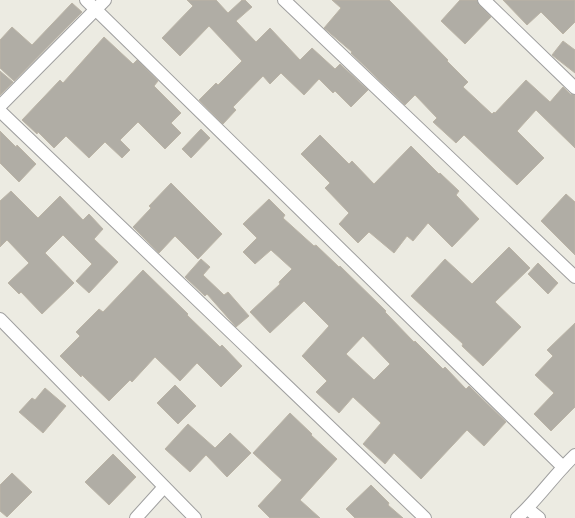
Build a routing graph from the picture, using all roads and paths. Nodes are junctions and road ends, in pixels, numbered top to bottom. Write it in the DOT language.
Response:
graph roads {
  1 [pos="86,0"];
  2 [pos="105,0"];
  3 [pos="284,0"];
  4 [pos="484,0"];
  5 [pos="95,10"];
  6 [pos="575,88"];
  7 [pos="0,106"];
  8 [pos="0,111"];
  9 [pos="575,278"];
  10 [pos="0,319"];
  11 [pos="575,455"];
  12 [pos="563,466"];
  13 [pos="164,488"];
  14 [pos="528,508"];
  15 [pos="136,518"];
  16 [pos="195,518"];
  17 [pos="425,518"];
  18 [pos="517,518"];
  19 [pos="539,518"];
  1 -- 5 [label="street"];
  2 -- 5 [label="street"];
  3 -- 9 [label="street"];
  4 -- 6 [label="street"];
  5 -- 7 [label="street"];
  5 -- 12 [label="street"];
  8 -- 17 [label="street"];
  10 -- 13 [label="street"];
  11 -- 12 [label="street"];
  12 -- 14 [label="street"];
  13 -- 15 [label="street"];
  13 -- 16 [label="street"];
  14 -- 18 [label="street"];
  14 -- 19 [label="street"];
}
